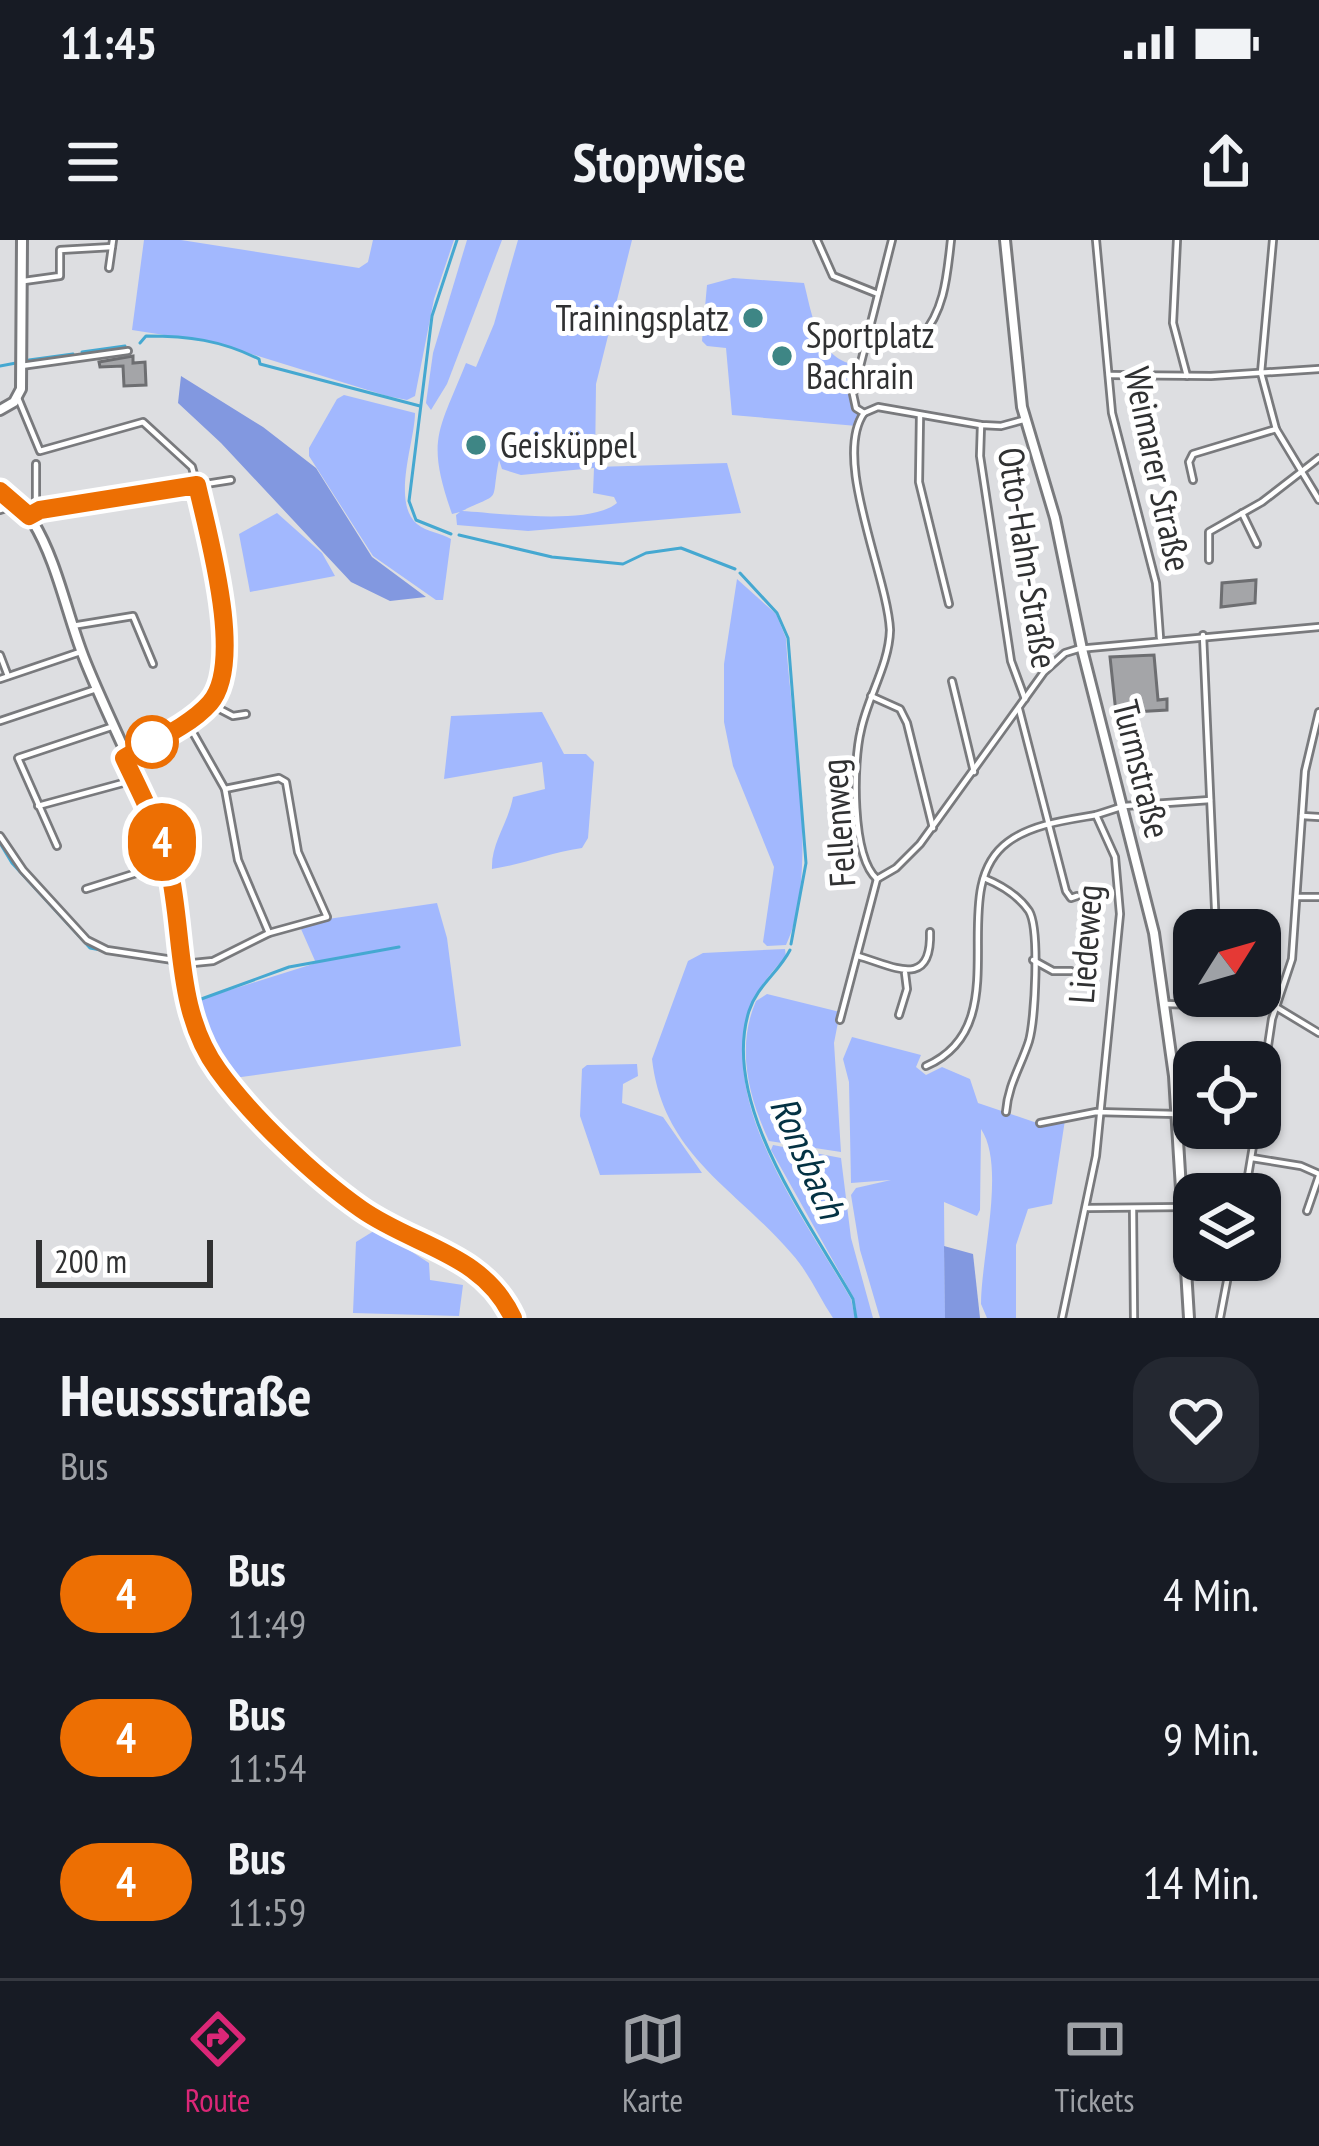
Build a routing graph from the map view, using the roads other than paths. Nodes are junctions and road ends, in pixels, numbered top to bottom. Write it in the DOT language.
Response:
graph roads {
  1 [pos="22,240"];
  2 [pos="817,240"];
  3 [pos="892,240"];
  4 [pos="951,240"];
  5 [pos="1005,240"];
  6 [pos="1096,240"];
  7 [pos="1177,240"];
  8 [pos="1274,240"];
  9 [pos="112,243"];
  10 [pos="109,268"];
  11 [pos="24,281"];
  12 [pos="878,294"];
  13 [pos="866,336"];
  14 [pos="128,351"];
  15 [pos="21,365"];
  16 [pos="1319,369"];
  17 [pos="1261,373"];
  18 [pos="1106,374"];
  19 [pos="1187,377"];
  20 [pos="18,398"];
  21 [pos="0,410"];
  22 [pos="865,413"];
  23 [pos="920,415"];
  24 [pos="1025,419"];
  25 [pos="981,424"];
  26 [pos="1276,430"];
  27 [pos="37,458"];
  28 [pos="1319,458"];
  29 [pos="1302,472"];
  30 [pos="231,480"];
  31 [pos="1193,480"];
  32 [pos="197,485"];
  33 [pos="0,491"];
  34 [pos="1319,500"];
  35 [pos="18,504"];
  36 [pos="0,510"];
  37 [pos="1242,513"];
  38 [pos="32,514"];
  39 [pos="1257,544"];
  40 [pos="1209,560"];
  41 [pos="949,604"];
  42 [pos="72,626"];
  43 [pos="1319,627"];
  44 [pos="1203,635"];
  45 [pos="1160,638"];
  46 [pos="1082,649"];
  47 [pos="82,652"];
  48 [pos="0,656"];
  49 [pos="153,664"];
  50 [pos="8,676"];
  51 [pos="0,679"];
  52 [pos="952,681"];
  53 [pos="96,689"];
  54 [pos="871,696"];
  55 [pos="1025,699"];
  56 [pos="210,704"];
  57 [pos="1018,710"];
  58 [pos="1319,712"];
  59 [pos="246,714"];
  60 [pos="0,721"];
  61 [pos="186,721"];
  62 [pos="111,727"];
  63 [pos="124,758"];
  64 [pos="974,772"];
  65 [pos="134,779"];
  66 [pos="225,789"];
  67 [pos="1210,800"];
  68 [pos="38,806"];
  69 [pos="1124,806"];
  70 [pos="1096,815"];
  71 [pos="1302,816"];
  72 [pos="1319,817"];
  73 [pos="1048,824"];
  74 [pos="933,829"];
  75 [pos="0,836"];
  76 [pos="57,846"];
  77 [pos="168,862"];
  78 [pos="984,878"];
  79 [pos="877,879"];
  80 [pos="86,889"];
  81 [pos="1077,896"];
  82 [pos="1297,897"];
  83 [pos="1319,898"];
  84 [pos="1215,909"];
  85 [pos="930,932"];
  86 [pos="269,933"];
  87 [pos="858,956"];
  88 [pos="1033,960"];
  89 [pos="182,961"];
  90 [pos="1071,971"];
  91 [pos="905,973"];
  92 [pos="1281,993"];
  93 [pos="1166,1004"];
  94 [pos="1173,1004"];
  95 [pos="1281,1010"];
  96 [pos="899,1015"];
  97 [pos="840,1020"];
  98 [pos="1319,1033"];
  99 [pos="926,1066"];
  100 [pos="1173,1068"];
  101 [pos="1006,1112"];
  102 [pos="1101,1112"];
  103 [pos="1173,1114"];
  104 [pos="1040,1123"];
  105 [pos="1253,1149"];
  106 [pos="1252,1157"];
  107 [pos="1249,1173"];
  108 [pos="1319,1175"];
  109 [pos="1086,1208"];
  110 [pos="1173,1208"];
  111 [pos="1133,1210"];
  112 [pos="1307,1210"];
  113 [pos="1187,1281"];
  114 [pos="1227,1281"];
  115 [pos="513,1318"];
  116 [pos="1062,1318"];
  117 [pos="1134,1318"];
  118 [pos="1189,1318"];
  119 [pos="1220,1318"];
  1 -- 11 [label="street"];
  2 -- 12 [label="street"];
  3 -- 12 [label="street, Fellenweg"];
  4 -- 13 [label="street"];
  5 -- 24 [label="street, Turmstraße"];
  6 -- 18 [label="street, Weimarer Straße"];
  7 -- 19 [label="street"];
  8 -- 17 [label="street"];
  9 -- 10 [label="street"];
  9 -- 11 [label="street"];
  11 -- 15 [label="street"];
  12 -- 13 [label="street, Fellenweg"];
  13 -- 22 [label="street, Fellenweg"];
  14 -- 15 [label="street"];
  15 -- 20 [label="street"];
  16 -- 17 [label="street"];
  17 -- 19 [label="street"];
  17 -- 26 [label="street"];
  18 -- 19 [label="street"];
  18 -- 45 [label="street, Weimarer Straße"];
  20 -- 21 [label="street"];
  20 -- 27 [label="street"];
  22 -- 23 [label="street"];
  22 -- 54 [label="street, Fellenweg"];
  23 -- 25 [label="street"];
  23 -- 41 [label="street"];
  24 -- 25 [label="street"];
  24 -- 46 [label="street, Turmstraße"];
  25 -- 55 [label="street, Otto-Hahn-Straße"];
  26 -- 29 [label="street"];
  26 -- 31 [label="street"];
  27 -- 32 [label="street"];
  27 -- 38 [label="street"];
  28 -- 29 [label="street"];
  29 -- 34 [label="street"];
  29 -- 37 [label="street"];
  30 -- 32 [label="street"];
  32 -- 38 [label="street"];
  32 -- 56 [label="street"];
  33 -- 35 [label="street"];
  35 -- 36 [label="street"];
  35 -- 38 [label="street"];
  37 -- 39 [label="street"];
  37 -- 40 [label="street"];
  38 -- 42 [label="street"];
  42 -- 47 [label="street"];
  42 -- 49 [label="street"];
  43 -- 44 [label="street"];
  44 -- 45 [label="street"];
  44 -- 67 [label="street"];
  45 -- 46 [label="street"];
  46 -- 55 [label="street"];
  46 -- 69 [label="street, Turmstraße"];
  47 -- 50 [label="street"];
  47 -- 53 [label="street"];
  48 -- 50 [label="street"];
  50 -- 51 [label="street"];
  52 -- 64 [label="street"];
  53 -- 60 [label="street"];
  53 -- 62 [label="street"];
  54 -- 74 [label="street"];
  54 -- 79 [label="street, Fellenweg"];
  55 -- 57 [label="street"];
  56 -- 59 [label="street"];
  56 -- 61 [label="street"];
  57 -- 64 [label="street"];
  57 -- 73 [label="street"];
  58 -- 71 [label="street"];
  61 -- 63 [label="street"];
  61 -- 66 [label="street"];
  62 -- 63 [label="street"];
  62 -- 68 [label="street"];
  63 -- 65 [label="street"];
  64 -- 74 [label="street"];
  65 -- 68 [label="street"];
  65 -- 77 [label="street"];
  66 -- 86 [label="street"];
  66 -- 86 [label="street"];
  67 -- 69 [label="street"];
  67 -- 84 [label="street"];
  68 -- 76 [label="street"];
  69 -- 70 [label="street"];
  69 -- 93 [label="street, Turmstraße"];
  70 -- 73 [label="street"];
  70 -- 102 [label="street, Liedeweg"];
  71 -- 72 [label="street"];
  71 -- 82 [label="street"];
  73 -- 78 [label="street"];
  73 -- 81 [label="street"];
  74 -- 79 [label="street"];
  75 -- 89 [label="street"];
  77 -- 80 [label="street"];
  77 -- 89 [label="street"];
  78 -- 88 [label="street"];
  78 -- 99 [label="street"];
  79 -- 87 [label="street, Fellenweg"];
  82 -- 83 [label="street"];
  82 -- 92 [label="street"];
  85 -- 91 [label="street"];
  86 -- 89 [label="street"];
  87 -- 91 [label="street"];
  87 -- 97 [label="street, Fellenweg"];
  88 -- 90 [label="street"];
  88 -- 101 [label="street"];
  89 -- 115 [label="street"];
  91 -- 96 [label="street"];
  93 -- 94 [label="street"];
  93 -- 100 [label="street, Turmstraße"];
  95 -- 98 [label="street"];
  102 -- 103 [label="street"];
  102 -- 104 [label="street"];
  102 -- 109 [label="street, Liedeweg"];
  105 -- 106 [label="street"];
  106 -- 107 [label="street"];
  106 -- 108 [label="street"];
  108 -- 112 [label="street"];
  109 -- 111 [label="street"];
  109 -- 116 [label="street, Liedeweg"];
  110 -- 111 [label="street"];
  111 -- 117 [label="street"];
  113 -- 118 [label="street, Turmstraße"];
  114 -- 119 [label="street"];
}
